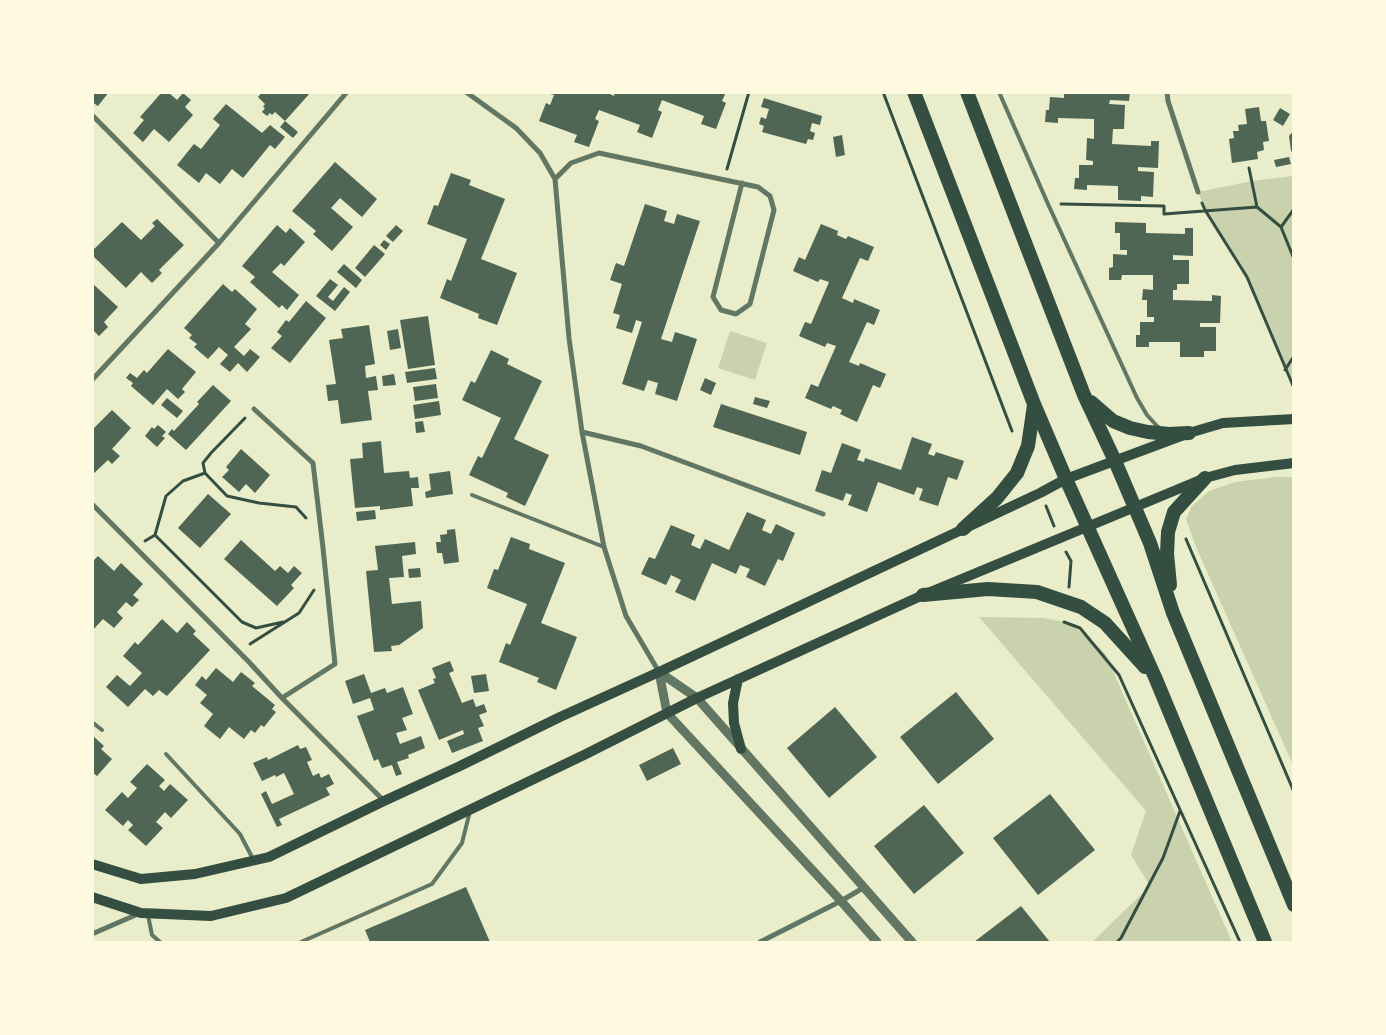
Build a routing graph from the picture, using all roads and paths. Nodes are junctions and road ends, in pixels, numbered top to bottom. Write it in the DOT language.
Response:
graph roads {
  1 [pos="347,92"];
  2 [pos="466,92"];
  3 [pos="748,92"];
  4 [pos="914,92"];
  5 [pos="967,92"];
  6 [pos="999,92"];
  7 [pos="1167,92"];
  8 [pos="92,115"];
  9 [pos="1249,168"];
  10 [pos="555,179"];
  11 [pos="725,180"];
  12 [pos="742,183"];
  13 [pos="1198,192"];
  14 [pos="1048,204"];
  15 [pos="1257,207"];
  16 [pos="1294,209"];
  17 [pos="1205,210"];
  18 [pos="1281,227"];
  19 [pos="219,243"];
  20 [pos="1294,259"];
  21 [pos="1294,356"];
  22 [pos="1285,370"];
  23 [pos="92,380"];
  24 [pos="1294,388"];
  25 [pos="1084,395"];
  26 [pos="1034,404"];
  27 [pos="254,409"];
  28 [pos="1294,418"];
  29 [pos="582,432"];
  30 [pos="1189,433"];
  31 [pos="1169,434"];
  32 [pos="1115,461"];
  33 [pos="1294,463"];
  34 [pos="205,473"];
  35 [pos="1206,478"];
  36 [pos="1066,479"];
  37 [pos="472,495"];
  38 [pos="92,504"];
  39 [pos="1135,508"];
  40 [pos="823,514"];
  41 [pos="309,522"];
  42 [pos="1088,526"];
  43 [pos="963,529"];
  44 [pos="1186,539"];
  45 [pos="604,547"];
  46 [pos="315,588"];
  47 [pos="923,596"];
  48 [pos="1173,614"];
  49 [pos="286,621"];
  50 [pos="239,652"];
  51 [pos="660,672"];
  52 [pos="1155,677"];
  53 [pos="738,679"];
  54 [pos="282,698"];
  55 [pos="697,698"];
  56 [pos="667,713"];
  57 [pos="92,722"];
  58 [pos="102,730"];
  59 [pos="741,749"];
  60 [pos="166,754"];
  61 [pos="1294,792"];
  62 [pos="384,801"];
  63 [pos="470,810"];
  64 [pos="1180,811"];
  65 [pos="254,861"];
  66 [pos="92,864"];
  67 [pos="863,888"];
  68 [pos="92,897"];
  69 [pos="841,901"];
  70 [pos="1294,905"];
  71 [pos="144,913"];
  72 [pos="92,934"];
  73 [pos="160,942"];
  74 [pos="301,942"];
  75 [pos="760,942"];
  76 [pos="877,942"];
  77 [pos="912,942"];
  78 [pos="1117,942"];
  79 [pos="1265,942"];
  1 -- 19 [label="street"];
  2 -- 10 [label="street"];
  3 -- 11 [label="path"];
  4 -- 26 [label="highway"];
  5 -- 25 [label="highway"];
  6 -- 14 [label="lane"];
  7 -- 13 [label="street"];
  8 -- 19 [label="street"];
  9 -- 15 [label="path"];
  10 -- 11 [label="street"];
  10 -- 29 [label="street"];
  11 -- 12 [label="street"];
  12 -- 12 [label="street"];
  13 -- 17 [label="path"];
  14 -- 17 [label="path"];
  14 -- 31 [label="lane"];
  15 -- 17 [label="path"];
  15 -- 18 [label="path"];
  16 -- 18 [label="path"];
  17 -- 22 [label="path"];
  18 -- 20 [label="path"];
  19 -- 23 [label="street"];
  21 -- 22 [label="path"];
  22 -- 24 [label="path"];
  25 -- 31 [label="highway"];
  25 -- 32 [label="highway"];
  26 -- 36 [label="highway"];
  26 -- 43 [label="highway"];
  27 -- 34 [label="path"];
  27 -- 54 [label="street"];
  28 -- 30 [label="main road"];
  29 -- 40 [label="street"];
  29 -- 45 [label="street"];
  30 -- 31 [label="highway"];
  30 -- 32 [label="main road"];
  32 -- 36 [label="main road"];
  32 -- 39 [label="highway"];
  33 -- 35 [label="main road"];
  34 -- 41 [label="path"];
  34 -- 49 [label="path"];
  35 -- 39 [label="main road"];
  35 -- 48 [label="highway"];
  36 -- 42 [label="highway"];
  36 -- 43 [label="main road"];
  37 -- 45 [label="lane"];
  38 -- 50 [label="street"];
  39 -- 42 [label="main road"];
  39 -- 48 [label="highway"];
  42 -- 47 [label="main road"];
  42 -- 52 [label="highway"];
  43 -- 51 [label="main road"];
  44 -- 61 [label="path"];
  45 -- 51 [label="street"];
  46 -- 49 [label="path"];
  47 -- 52 [label="highway"];
  47 -- 53 [label="main road"];
  48 -- 70 [label="highway"];
  49 -- 50 [label="path"];
  50 -- 54 [label="street"];
  51 -- 55 [label="street"];
  51 -- 56 [label="street"];
  51 -- 62 [label="main road"];
  52 -- 79 [label="highway"];
  53 -- 55 [label="main road"];
  53 -- 59 [label="main road"];
  54 -- 62 [label="street"];
  55 -- 56 [label="main road"];
  55 -- 59 [label="street"];
  56 -- 63 [label="main road"];
  56 -- 69 [label="street"];
  57 -- 58 [label="lane"];
  59 -- 67 [label="street"];
  60 -- 65 [label="lane"];
  62 -- 65 [label="main road"];
  63 -- 71 [label="main road"];
  63 -- 74 [label="lane"];
  64 -- 78 [label="path"];
  65 -- 66 [label="main road"];
  67 -- 69 [label="street"];
  67 -- 77 [label="street"];
  68 -- 71 [label="main road"];
  69 -- 75 [label="street"];
  69 -- 76 [label="street"];
  71 -- 72 [label="street"];
  71 -- 73 [label="lane"];
}
